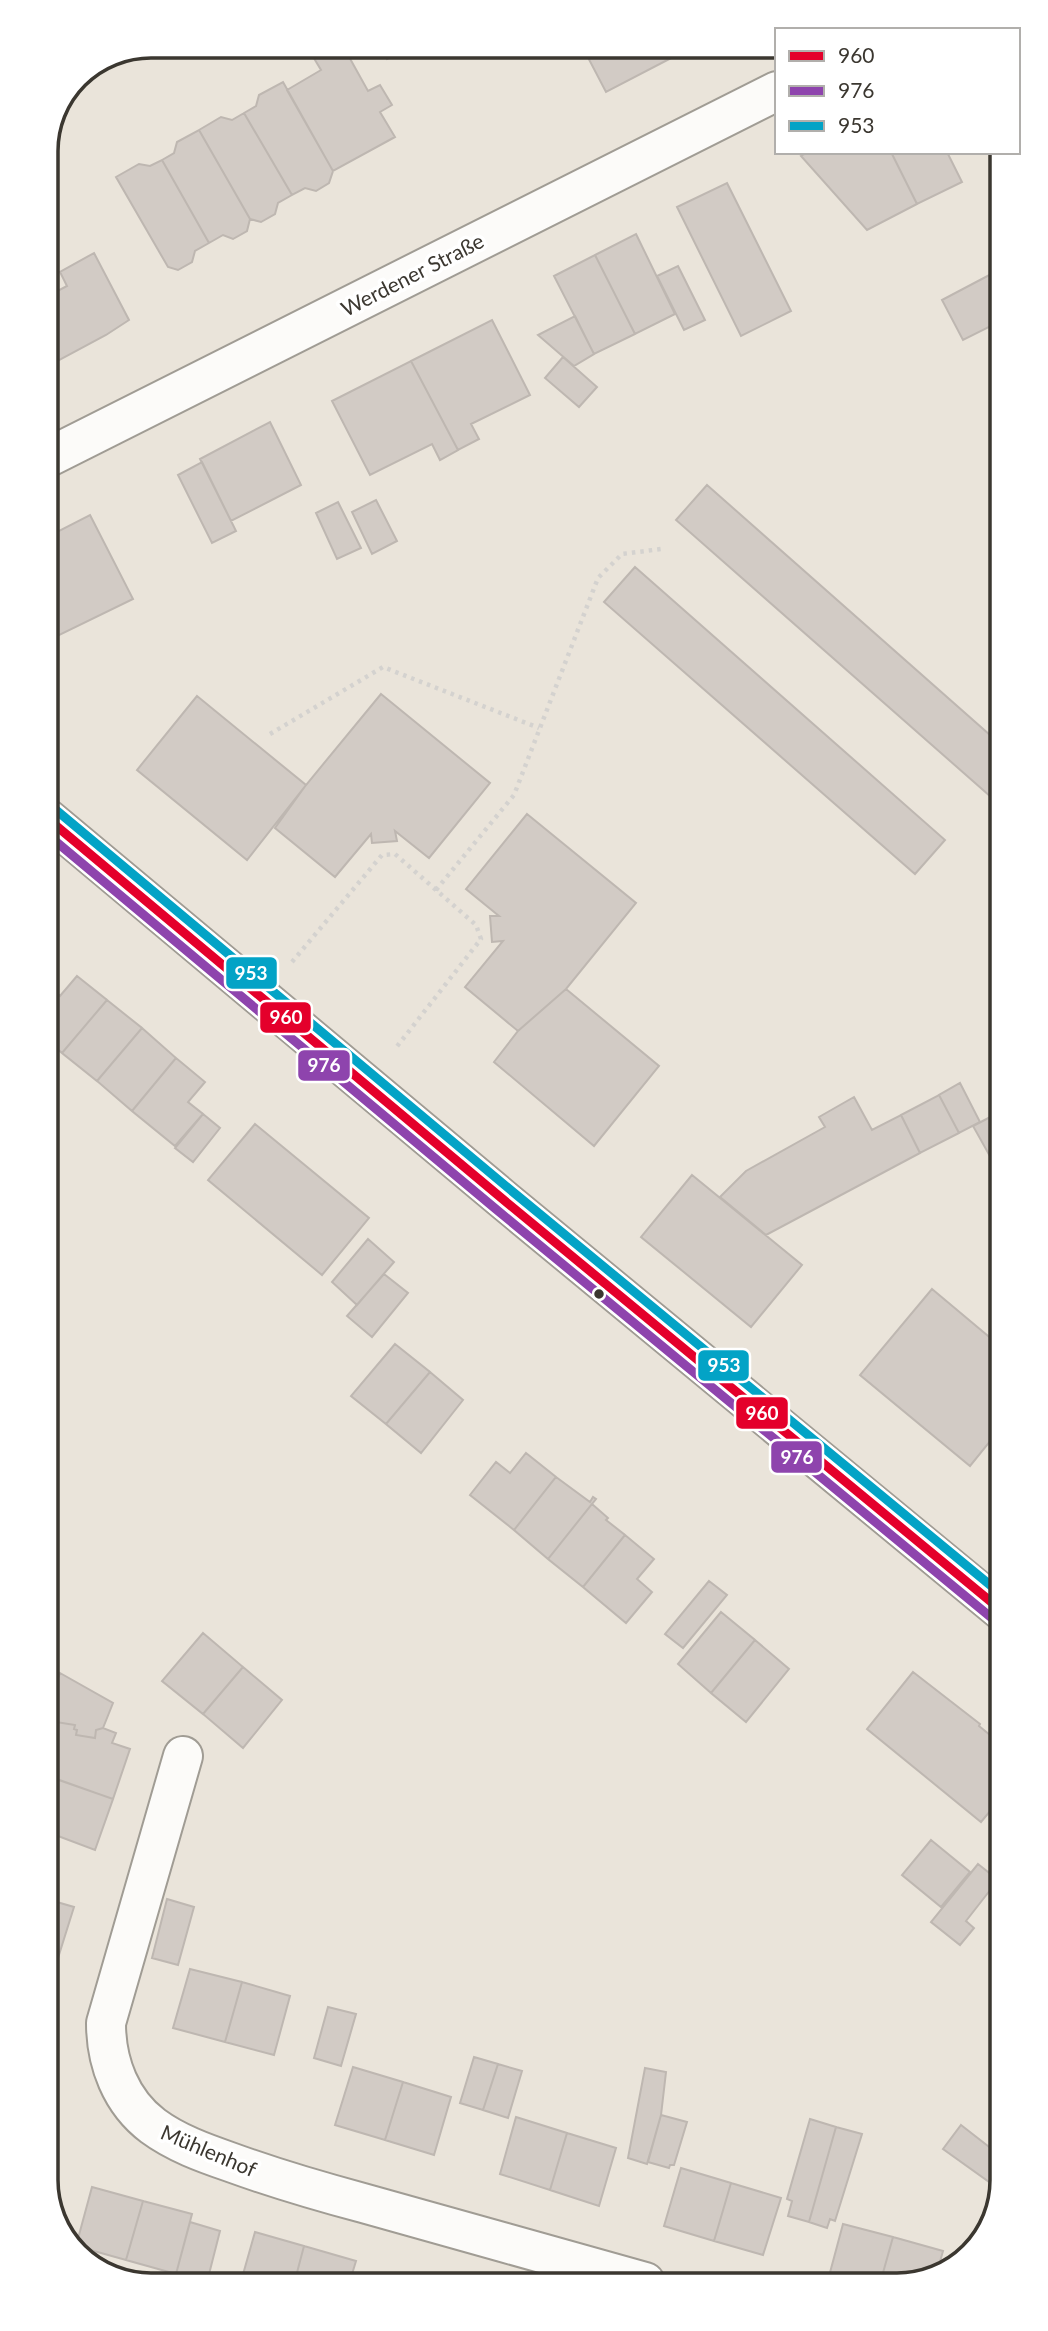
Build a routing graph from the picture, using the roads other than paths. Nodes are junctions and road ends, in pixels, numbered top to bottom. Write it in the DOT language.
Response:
graph roads {
  1 [pos="775,92"];
  2 [pos="58,452"];
  3 [pos="58,828"];
  4 [pos="990,1601"];
  5 [pos="184,1756"];
  6 [pos="612,2273"];
  1 -- 2 [label="street, Werdener Straße"];
  3 -- 4 [label="street"];
  5 -- 6 [label="street, Mühlenhof"];
}
